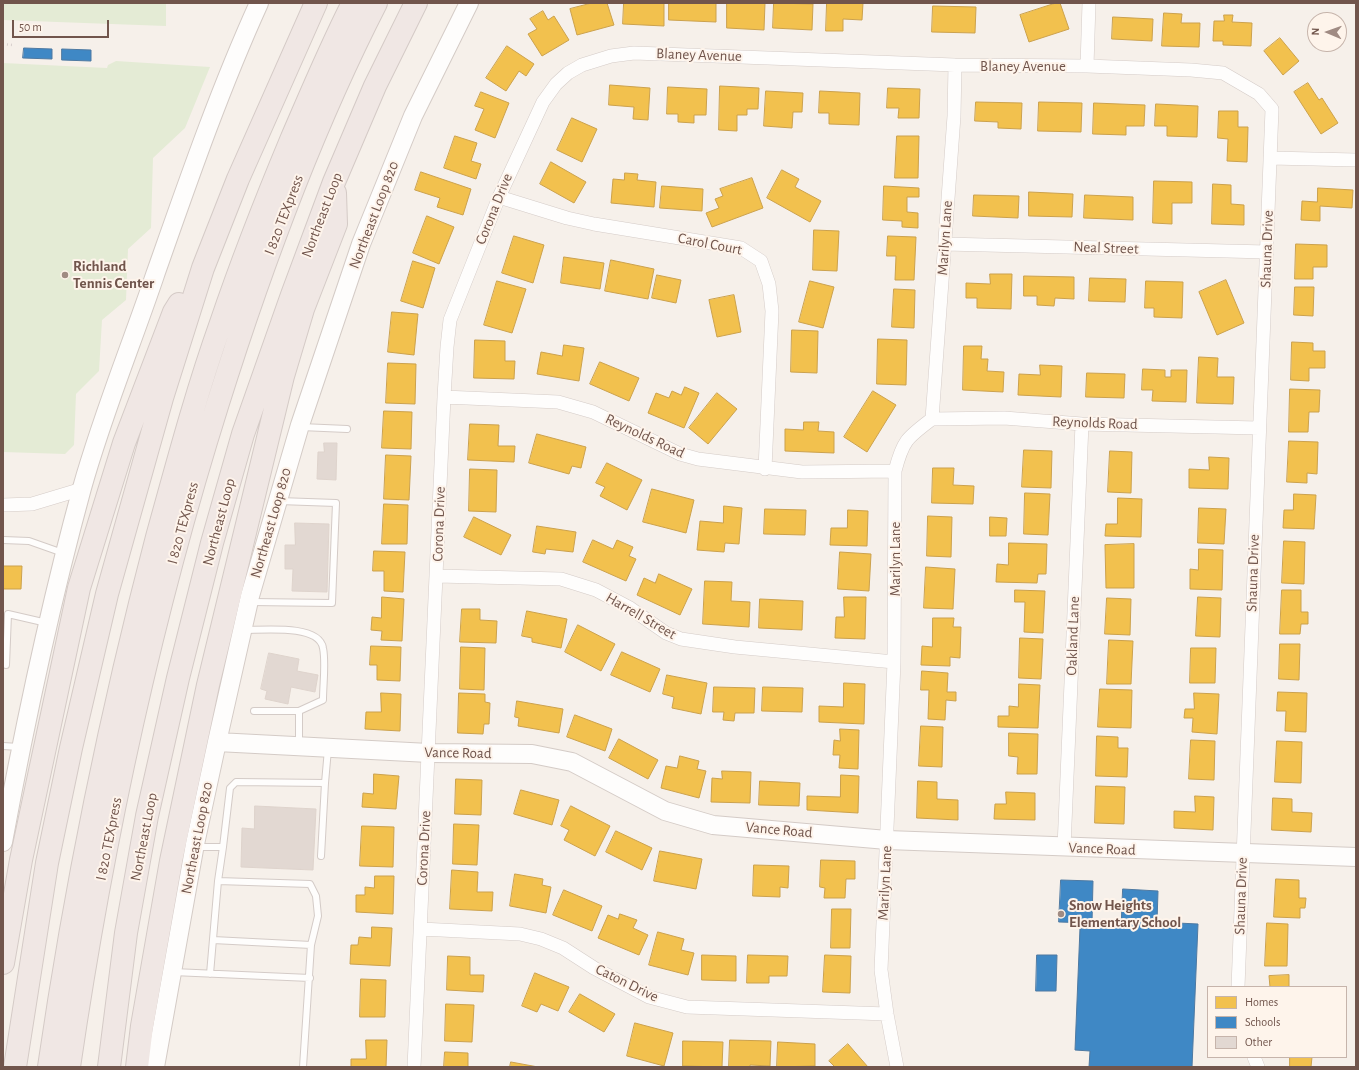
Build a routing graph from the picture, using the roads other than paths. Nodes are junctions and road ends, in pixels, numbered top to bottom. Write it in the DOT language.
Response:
graph roads {
  1 [pos="259,3"];
  2 [pos="316,3"];
  3 [pos="353,3"];
  4 [pos="376,3"];
  5 [pos="416,3"];
  6 [pos="469,3"];
  7 [pos="1089,3"];
  8 [pos="627,54"];
  9 [pos="954,65"];
  10 [pos="1086,66"];
  11 [pos="1271,158"];
  12 [pos="1356,160"];
  13 [pos="334,182"];
  14 [pos="499,197"];
  15 [pos="945,244"];
  16 [pos="1267,252"];
  17 [pos="203,268"];
  18 [pos="444,397"];
  19 [pos="932,419"];
  20 [pos="1082,424"];
  21 [pos="299,427"];
  22 [pos="1259,428"];
  23 [pos="346,429"];
  24 [pos="765,469"];
  25 [pos="895,471"];
  26 [pos="82,489"];
  27 [pos="278,501"];
  28 [pos="3,505"];
  29 [pos="3,540"];
  30 [pos="66,554"];
  31 [pos="437,576"];
  32 [pos="249,602"];
  33 [pos="48,623"];
  34 [pos="243,630"];
  35 [pos="894,662"];
  36 [pos="6,665"];
  37 [pos="254,711"];
  38 [pos="299,712"];
  39 [pos="217,742"];
  40 [pos="12,747"];
  41 [pos="299,747"];
  42 [pos="328,749"];
  43 [pos="429,753"];
  44 [pos="325,784"];
  45 [pos="887,840"];
  46 [pos="3,842"];
  47 [pos="195,847"];
  48 [pos="222,847"];
  49 [pos="1064,847"];
  50 [pos="1242,853"];
  51 [pos="321,856"];
  52 [pos="1356,857"];
  53 [pos="218,881"];
  54 [pos="421,928"];
  55 [pos="126,933"];
  56 [pos="213,940"];
  57 [pos="311,945"];
  58 [pos="3,963"];
  59 [pos="171,972"];
  60 [pos="210,974"];
  61 [pos="310,978"];
  62 [pos="1238,986"];
  63 [pos="887,1014"];
  64 [pos="15,1067"];
  65 [pos="49,1067"];
  66 [pos="70,1067"];
  67 [pos="94,1067"];
  68 [pos="109,1067"];
  69 [pos="137,1067"];
  70 [pos="155,1067"];
  71 [pos="304,1067"];
  72 [pos="414,1067"];
  73 [pos="897,1067"];
  1 -- 26 [label="main road"];
  2 -- 17 [label="highway"];
  3 -- 65 [label="highway, I 820 TEXpress"];
  4 -- 66 [label="highway, I 820 TEXpress"];
  5 -- 13 [label="highway, Northeast Loop"];
  6 -- 21 [label="main road, Northeast Loop 820"];
  7 -- 10 [label="street"];
  8 -- 9 [label="street, Blaney Avenue"];
  8 -- 14 [label="street, Corona Drive"];
  9 -- 10 [label="street, Blaney Avenue"];
  9 -- 15 [label="street, Marilyn Lane"];
  10 -- 11 [label="street, Blaney Avenue"];
  11 -- 12 [label="street"];
  11 -- 16 [label="street, Shauna Drive"];
  13 -- 55 [label="highway, Northeast Loop"];
  13 -- 69 [label="highway"];
  14 -- 18 [label="street, Corona Drive"];
  14 -- 24 [label="street, Carol Court"];
  15 -- 16 [label="street, Neal Street"];
  15 -- 19 [label="street, Marilyn Lane"];
  16 -- 22 [label="street, Shauna Drive"];
  17 -- 58 [label="highway"];
  17 -- 64 [label="highway"];
  18 -- 24 [label="street, Reynolds Road"];
  18 -- 31 [label="street, Corona Drive"];
  19 -- 20 [label="street, Reynolds Road"];
  19 -- 25 [label="street, Marilyn Lane"];
  20 -- 22 [label="street, Reynolds Road"];
  20 -- 49 [label="street, Oakland Lane"];
  21 -- 23 [label="lane"];
  21 -- 27 [label="main road, Northeast Loop 820"];
  22 -- 50 [label="street, Shauna Drive"];
  24 -- 25 [label="street, Reynolds Road"];
  25 -- 35 [label="street, Marilyn Lane"];
  26 -- 28 [label="street"];
  26 -- 30 [label="main road"];
  27 -- 32 [label="main road, Northeast Loop 820"];
  27 -- 32 [label="lane"];
  29 -- 30 [label="lane"];
  30 -- 33 [label="main road"];
  31 -- 35 [label="street, Harrell Street"];
  31 -- 43 [label="street, Corona Drive"];
  32 -- 34 [label="main road, Northeast Loop 820"];
  33 -- 36 [label="lane"];
  33 -- 40 [label="main road"];
  34 -- 38 [label="lane"];
  34 -- 39 [label="main road, Northeast Loop 820"];
  35 -- 45 [label="street, Marilyn Lane"];
  37 -- 38 [label="lane"];
  38 -- 41 [label="lane"];
  39 -- 41 [label="main road, Vance Road"];
  39 -- 47 [label="main road, Northeast Loop 820"];
  40 -- 46 [label="main road"];
  41 -- 42 [label="main road, Vance Road"];
  42 -- 43 [label="main road, Vance Road"];
  42 -- 44 [label="lane"];
  43 -- 45 [label="main road, Vance Road"];
  43 -- 54 [label="street, Corona Drive"];
  44 -- 48 [label="lane"];
  44 -- 51 [label="lane"];
  45 -- 49 [label="main road, Vance Road"];
  45 -- 63 [label="street, Marilyn Lane"];
  47 -- 48 [label="lane"];
  47 -- 59 [label="main road, Northeast Loop 820"];
  48 -- 53 [label="lane"];
  49 -- 50 [label="main road, Vance Road"];
  50 -- 52 [label="main road, Vance Road"];
  50 -- 62 [label="street, Shauna Drive"];
  53 -- 56 [label="lane"];
  53 -- 57 [label="lane"];
  54 -- 63 [label="street, Caton Drive"];
  54 -- 72 [label="street, Corona Drive"];
  55 -- 67 [label="highway"];
  55 -- 68 [label="highway, Northeast Loop"];
  56 -- 57 [label="lane"];
  56 -- 60 [label="lane"];
  57 -- 61 [label="lane"];
  59 -- 60 [label="lane"];
  59 -- 70 [label="main road, Northeast Loop 820"];
  60 -- 61 [label="lane"];
  61 -- 71 [label="lane"];
  63 -- 73 [label="street, Marilyn Lane"];
}
